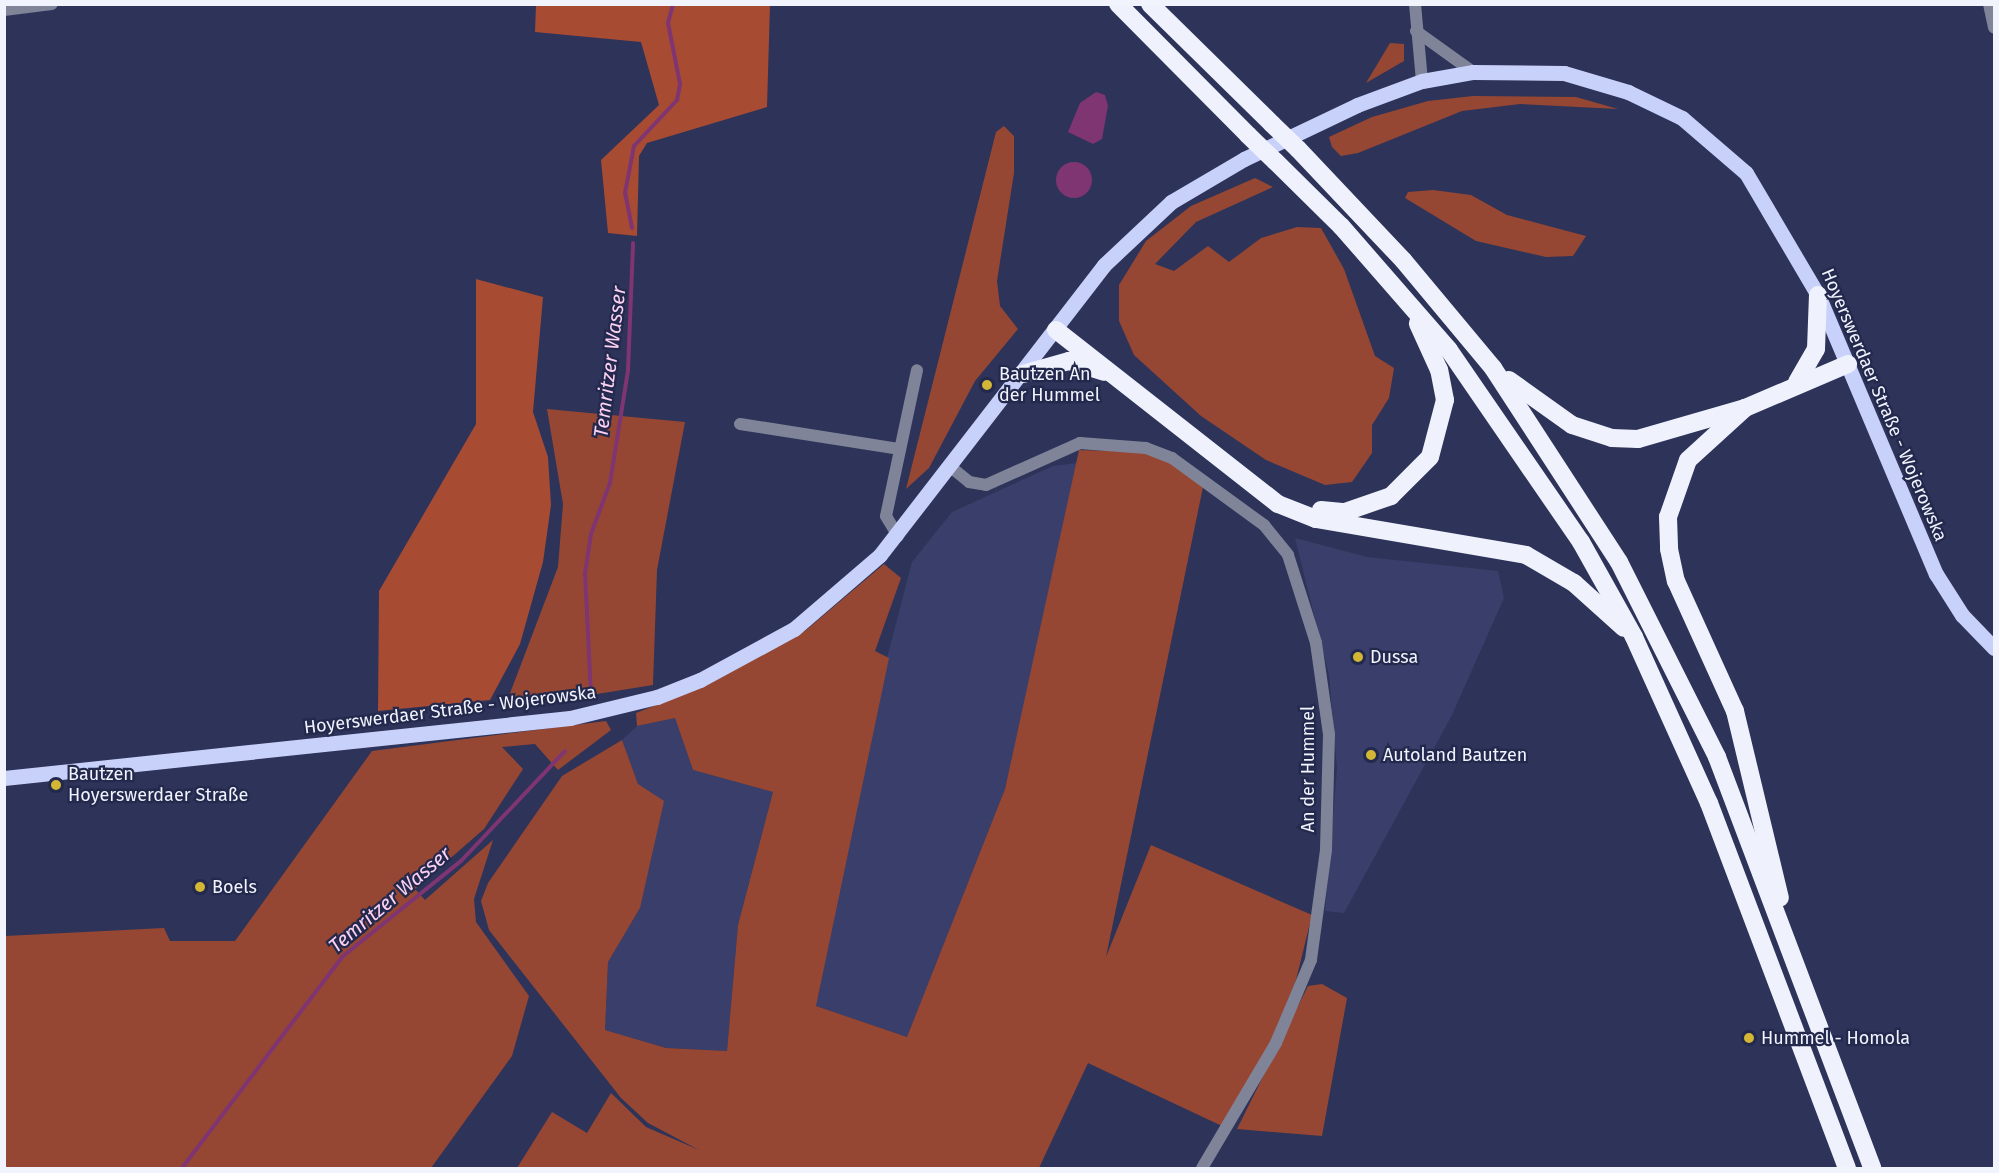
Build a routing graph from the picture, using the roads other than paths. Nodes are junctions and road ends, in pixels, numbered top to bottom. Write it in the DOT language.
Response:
graph roads {
  1 [pos="52,4"];
  2 [pos="1118,4"];
  3 [pos="1150,4"];
  4 [pos="1415,4"];
  5 [pos="1989,4"];
  6 [pos="4,10"];
  7 [pos="1995,27"];
  8 [pos="1416,31"];
  9 [pos="1473,72"];
  10 [pos="1422,81"];
  11 [pos="1398,289"];
  12 [pos="1818,295"];
  13 [pos="1056,330"];
  14 [pos="1848,364"];
  15 [pos="1493,368"];
  16 [pos="917,370"];
  17 [pos="1023,374"];
  18 [pos="1113,375"];
  19 [pos="1797,382"];
  20 [pos="1745,408"];
  21 [pos="740,424"];
  22 [pos="900,449"];
  23 [pos="952,468"];
  24 [pos="1245,477"];
  25 [pos="898,536"];
  26 [pos="1634,637"];
  27 [pos="1995,648"];
  28 [pos="4,778"];
  29 [pos="1783,933"];
  30 [pos="1202,1168"];
  31 [pos="1847,1168"];
  32 [pos="1872,1168"];
  1 -- 6 [label="street"];
  2 -- 11 [label="highway, bridge"];
  3 -- 15 [label="highway, bridge"];
  4 -- 8 [label="street"];
  5 -- 7 [label="street"];
  8 -- 9 [label="street"];
  8 -- 10 [label="street"];
  9 -- 10 [label="main road, Hoyerswerdaer Straße - Wojerowska"];
  9 -- 12 [label="main road, Hoyerswerdaer Straße - Wojerowska"];
  10 -- 13 [label="main road, Hoyerswerdaer Straße - Wojerowska"];
  11 -- 24 [label="highway"];
  11 -- 26 [label="highway"];
  12 -- 14 [label="main road, Hoyerswerdaer Straße - Wojerowska"];
  12 -- 19 [label="highway"];
  13 -- 17 [label="main road, Hoyerswerdaer Straße - Wojerowska"];
  13 -- 18 [label="highway"];
  14 -- 19 [label="highway"];
  14 -- 27 [label="main road, Hoyerswerdaer Straße - Wojerowska"];
  15 -- 20 [label="highway"];
  15 -- 29 [label="highway"];
  16 -- 22 [label="street"];
  17 -- 18 [label="highway"];
  17 -- 23 [label="main road, Hoyerswerdaer Straße - Wojerowska"];
  18 -- 24 [label="highway"];
  19 -- 20 [label="highway"];
  20 -- 29 [label="highway"];
  21 -- 22 [label="street"];
  22 -- 25 [label="street"];
  23 -- 25 [label="main road, Hoyerswerdaer Straße - Wojerowska"];
  23 -- 30 [label="street, An der Hummel"];
  24 -- 26 [label="highway"];
  25 -- 28 [label="main road, Hoyerswerdaer Straße - Wojerowska"];
  26 -- 31 [label="highway"];
  29 -- 32 [label="highway"];
}
